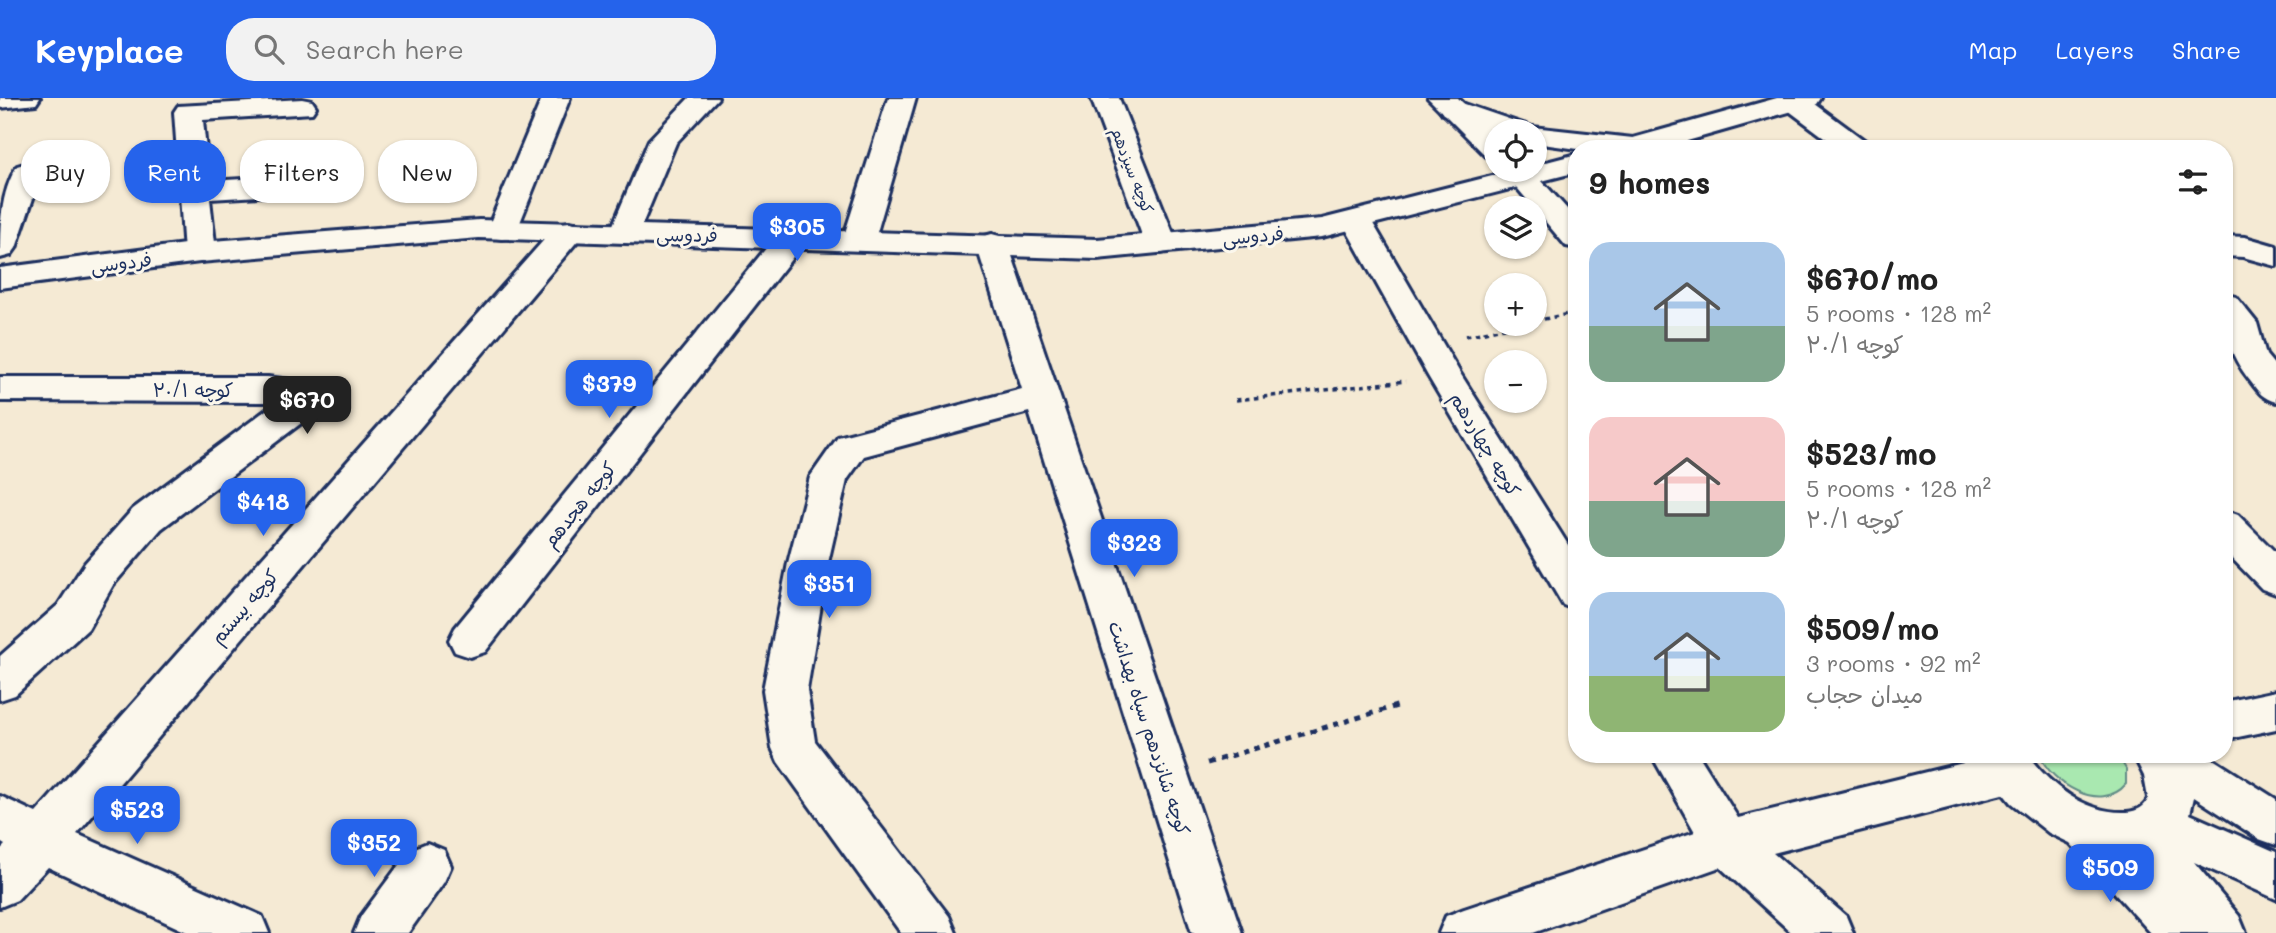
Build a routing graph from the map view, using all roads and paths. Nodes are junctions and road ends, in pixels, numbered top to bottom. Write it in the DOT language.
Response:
graph roads {
  1 [pos="26,98"];
  2 [pos="556,98"];
  3 [pos="704,98"];
  4 [pos="902,98"];
  5 [pos="1105,98"];
  6 [pos="0,100"];
  7 [pos="1801,100"];
  8 [pos="186,103"];
  9 [pos="1447,103"];
  10 [pos="302,107"];
  11 [pos="1489,119"];
  12 [pos="1547,137"];
  13 [pos="1484,138"];
  14 [pos="190,140"];
  15 [pos="1572,140"];
  16 [pos="1659,140"];
  17 [pos="1848,140"];
  18 [pos="1568,165"];
  19 [pos="1547,169"];
  20 [pos="1491,182"];
  21 [pos="1527,182"];
  22 [pos="21,197"];
  23 [pos="196,203"];
  24 [pos="1356,220"];
  25 [pos="1568,229"];
  26 [pos="502,230"];
  27 [pos="569,231"];
  28 [pos="625,232"];
  29 [pos="792,237"];
  30 [pos="859,239"];
  31 [pos="1161,243"];
  32 [pos="992,244"];
  33 [pos="2233,246"];
  34 [pos="201,252"];
  35 [pos="2276,256"];
  36 [pos="3,272"];
  37 [pos="1568,314"];
  38 [pos="2233,315"];
  39 [pos="1547,318"];
  40 [pos="1484,332"];
  41 [pos="1427,344"];
  42 [pos="1445,376"];
  43 [pos="17,388"];
  44 [pos="2276,390"];
  45 [pos="1042,396"];
  46 [pos="1236,400"];
  47 [pos="0,414"];
  48 [pos="2233,534"];
  49 [pos="2276,578"];
  50 [pos="1568,579"];
  51 [pos="471,640"];
  52 [pos="0,682"];
  53 [pos="1400,705"];
  54 [pos="2276,710"];
  55 [pos="2233,719"];
  56 [pos="1678,763"];
  57 [pos="2006,763"];
  58 [pos="2162,763"];
  59 [pos="2180,763"];
  60 [pos="1166,775"];
  61 [pos="0,817"];
  62 [pos="2276,824"];
  63 [pos="2086,827"];
  64 [pos="2151,828"];
  65 [pos="41,841"];
  66 [pos="1727,843"];
  67 [pos="427,866"];
  68 [pos="2276,876"];
  69 [pos="0,884"];
  70 [pos="244,933"];
  71 [pos="379,933"];
  72 [pos="931,933"];
  73 [pos="1217,933"];
  74 [pos="1464,933"];
  75 [pos="1828,933"];
  76 [pos="2185,933"];
  77 [pos="2221,933"];
  1 -- 6 [label="street"];
  2 -- 26 [label="street"];
  3 -- 28 [label="street"];
  4 -- 30 [label="street"];
  5 -- 31 [label="street, کوچه سیزدهم"];
  7 -- 16 [label="street"];
  7 -- 17 [label="street"];
  8 -- 10 [label="street"];
  8 -- 14 [label="street"];
  9 -- 11 [label="street"];
  9 -- 13 [label="street"];
  12 -- 15 [label="street"];
  18 -- 19 [label="street, فردوسی"];
  20 -- 24 [label="street, فردوسی"];
  21 -- 25 [label="street"];
  22 -- 36 [label="street"];
  23 -- 34 [label="street"];
  24 -- 31 [label="street, فردوسی"];
  24 -- 41 [label="street, کوچه چهاردهم"];
  26 -- 27 [label="street, فردوسی"];
  26 -- 34 [label="street, فردوسی"];
  27 -- 28 [label="street, فردوسی"];
  27 -- 65 [label="street, کوچه بیستم"];
  28 -- 29 [label="street, فردوسی"];
  29 -- 30 [label="street, فردوسی"];
  29 -- 51 [label="street, کوچه هجدهم"];
  30 -- 32 [label="street, فردوسی"];
  31 -- 32 [label="street, فردوسی"];
  32 -- 45 [label="street, کوچه شانزدهم سپاه بهداشت"];
  33 -- 35 [label="street"];
  34 -- 36 [label="street, فردوسی"];
  37 -- 39 [label="path"];
  38 -- 44 [label="street"];
  40 -- 41 [label="path"];
  41 -- 42 [label="street, کوچه چهاردهم"];
  42 -- 46 [label="path"];
  42 -- 50 [label="street, کوچه چهاردهم"];
  43 -- 47 [label="street"];
  43 -- 52 [label="street, کوچه ۲۰/۱"];
  45 -- 60 [label="street, کوچه شانزدهم سپاه بهداشت"];
  45 -- 72 [label="street"];
  48 -- 49 [label="street"];
  53 -- 60 [label="path"];
  54 -- 55 [label="street"];
  56 -- 66 [label="street"];
  57 -- 63 [label="street"];
  57 -- 66 [label="street"];
  58 -- 64 [label="street"];
  59 -- 62 [label="street"];
  60 -- 73 [label="street, کوچه شانزدهم سپاه بهداشت"];
  61 -- 65 [label="street"];
  63 -- 64 [label="street"];
  63 -- 76 [label="street"];
  64 -- 68 [label="street"];
  64 -- 77 [label="street"];
  65 -- 69 [label="street, کوچه بیستم"];
  65 -- 70 [label="street"];
  66 -- 74 [label="street"];
  66 -- 75 [label="street"];
  67 -- 71 [label="street"];
}
